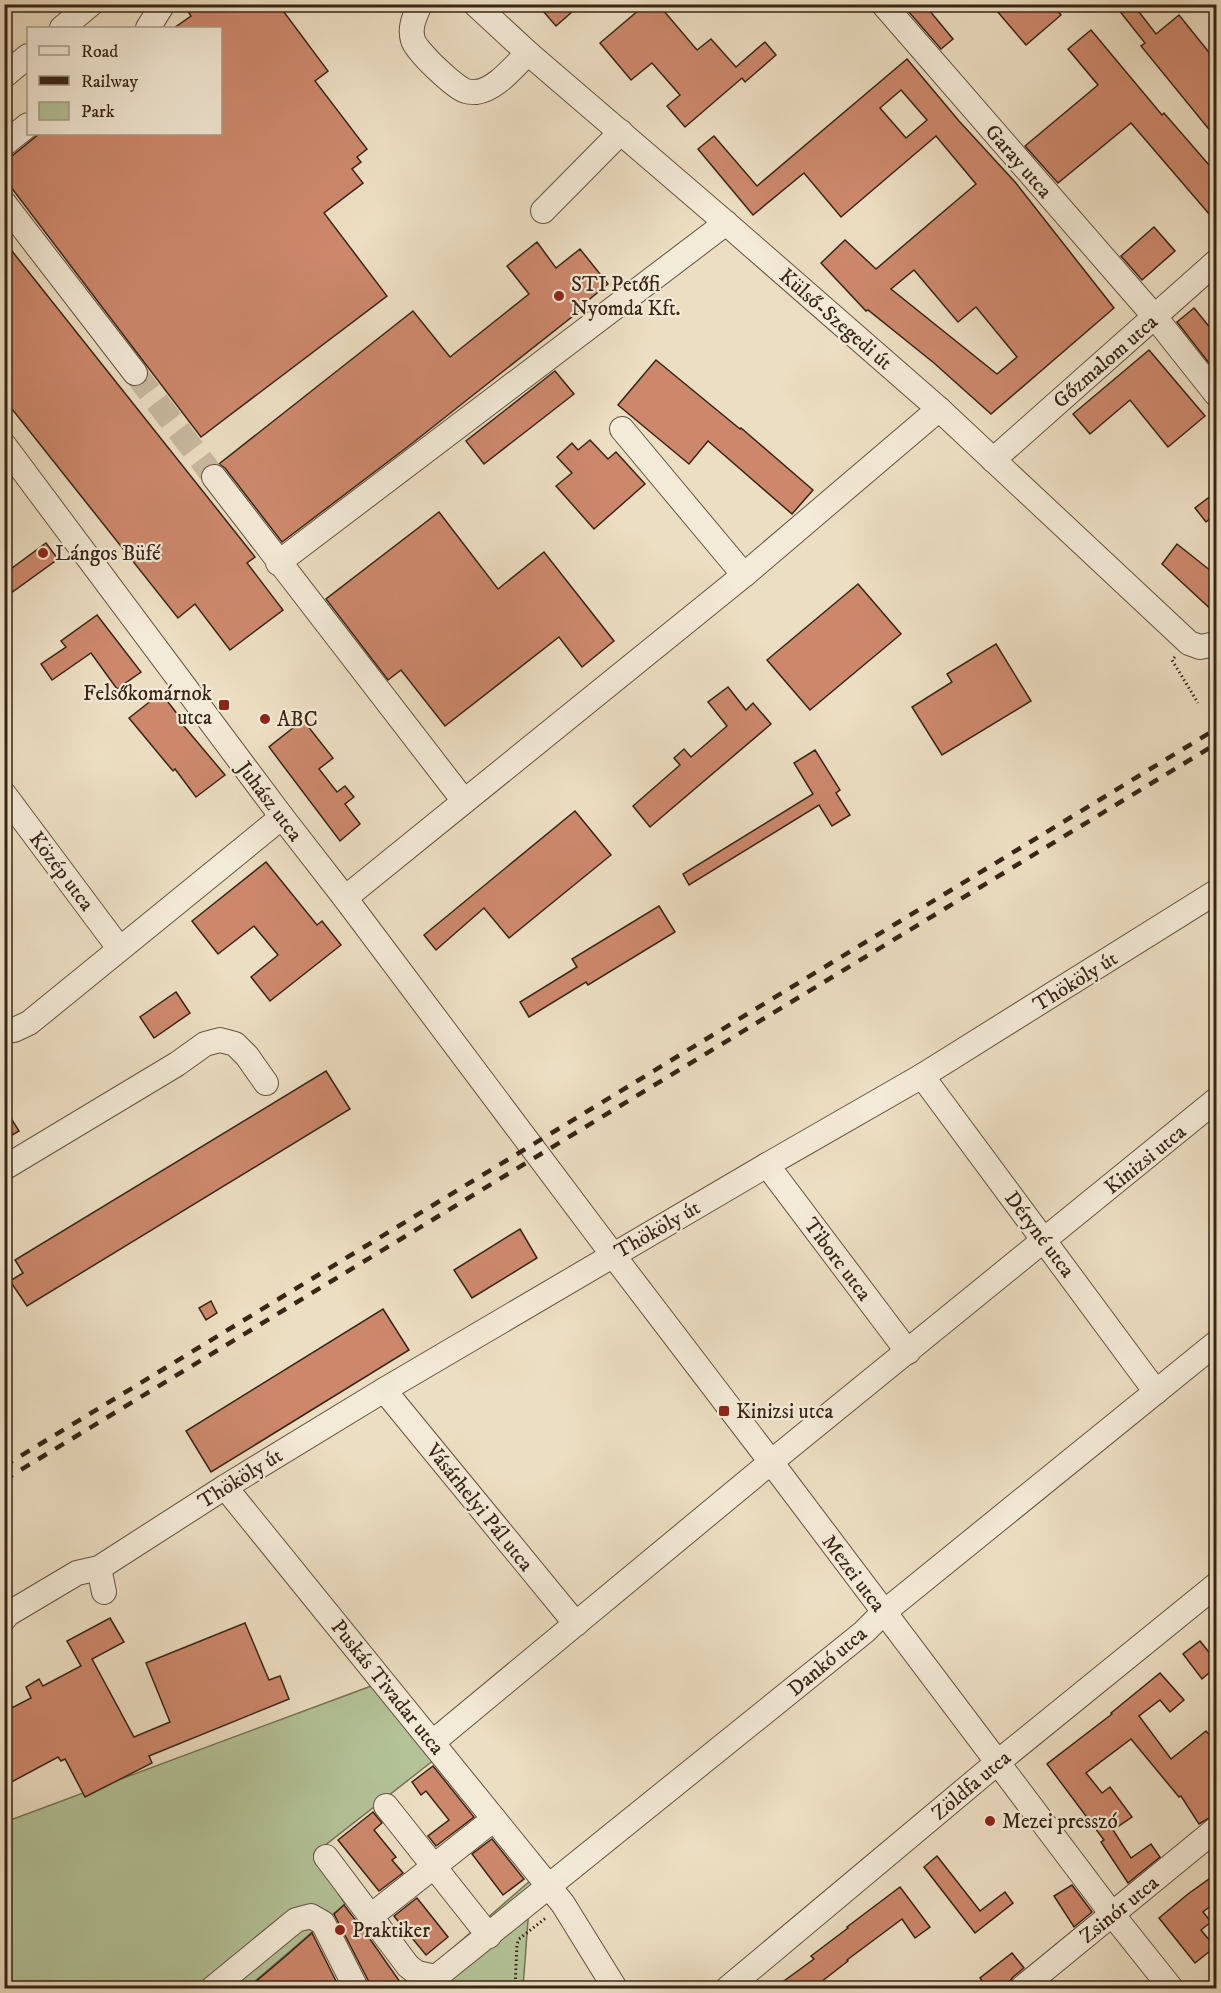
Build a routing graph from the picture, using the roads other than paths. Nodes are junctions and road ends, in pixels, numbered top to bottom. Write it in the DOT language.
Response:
graph roads {
  1 [pos="91,4"];
  2 [pos="163,4"];
  3 [pos="420,4"];
  4 [pos="475,4"];
  5 [pos="883,4"];
  6 [pos="63,27"];
  7 [pos="149,27"];
  8 [pos="528,53"];
  9 [pos="27,57"];
  10 [pos="4,76"];
  11 [pos="27,126"];
  12 [pos="621,132"];
  13 [pos="4,144"];
  14 [pos="4,203"];
  15 [pos="543,210"];
  16 [pos="726,223"];
  17 [pos="1216,262"];
  18 [pos="1155,317"];
  19 [pos="135,374"];
  20 [pos="1216,394"];
  21 [pos="939,409"];
  22 [pos="622,429"];
  23 [pos="4,445"];
  24 [pos="993,460"];
  25 [pos="214,477"];
  26 [pos="278,562"];
  27 [pos="744,575"];
  28 [pos="1216,644"];
  29 [pos="4,794"];
  30 [pos="464,801"];
  31 [pos="282,817"];
  32 [pos="1216,892"];
  33 [pos="345,898"];
  34 [pos="119,948"];
  35 [pos="4,1030"];
  36 [pos="922,1076"];
  37 [pos="266,1083"];
  38 [pos="1216,1100"];
  39 [pos="538,1156"];
  40 [pos="767,1165"];
  41 [pos="4,1168"];
  42 [pos="1045,1241"];
  43 [pos="613,1256"];
  44 [pos="1216,1343"];
  45 [pos="908,1352"];
  46 [pos="384,1390"];
  47 [pos="1156,1392"];
  48 [pos="771,1462"];
  49 [pos="225,1487"];
  50 [pos="99,1568"];
  51 [pos="1216,1585"];
  52 [pos="104,1592"];
  53 [pos="884,1613"];
  54 [pos="4,1619"];
  55 [pos="576,1624"];
  56 [pos="433,1742"];
  57 [pos="998,1762"];
  58 [pos="386,1806"];
  59 [pos="494,1819"];
  60 [pos="1216,1829"];
  61 [pos="326,1857"];
  62 [pos="435,1866"];
  63 [pos="556,1896"];
  64 [pos="1112,1914"];
  65 [pos="371,1916"];
  66 [pos="489,1936"];
  67 [pos="435,1983"];
  68 [pos="213,1989"];
  69 [pos="356,1989"];
  70 [pos="615,1989"];
  71 [pos="728,1989"];
  72 [pos="1022,1989"];
  73 [pos="1171,1989"];
  1 -- 6 [label="street"];
  2 -- 7 [label="street"];
  3 -- 8 [label="street"];
  4 -- 8 [label="street, Külső-Szegedi út"];
  5 -- 18 [label="street, Garay utca"];
  8 -- 12 [label="street, Külső-Szegedi út"];
  9 -- 10 [label="street"];
  11 -- 13 [label="street"];
  12 -- 15 [label="street"];
  12 -- 16 [label="street, Külső-Szegedi út"];
  14 -- 19 [label="street"];
  16 -- 21 [label="street, Külső-Szegedi út"];
  16 -- 26 [label="street"];
  17 -- 18 [label="street, Gőzmalom utca"];
  18 -- 20 [label="street, Garay utca"];
  18 -- 24 [label="street, Gőzmalom utca"];
  21 -- 24 [label="street, Külső-Szegedi út"];
  21 -- 27 [label="street"];
  22 -- 27 [label="street"];
  23 -- 31 [label="street, Juhász utca"];
  24 -- 28 [label="street, Külső-Szegedi út"];
  25 -- 26 [label="street"];
  26 -- 30 [label="street"];
  27 -- 30 [label="street"];
  29 -- 34 [label="street, Közép utca"];
  30 -- 33 [label="street"];
  31 -- 33 [label="street, Juhász utca"];
  31 -- 34 [label="street"];
  32 -- 36 [label="street, Thököly út"];
  33 -- 39 [label="street, Juhász utca"];
  34 -- 35 [label="street"];
  36 -- 40 [label="street, Thököly út"];
  36 -- 42 [label="street, Déryné utca"];
  37 -- 41 [label="street"];
  38 -- 42 [label="street, Kinizsi utca"];
  39 -- 43 [label="street, Mezei utca"];
  40 -- 43 [label="street, Thököly út"];
  40 -- 45 [label="street, Tiborc utca"];
  42 -- 45 [label="street, Kinizsi utca"];
  42 -- 47 [label="street, Déryné utca"];
  43 -- 46 [label="street, Thököly út"];
  43 -- 48 [label="street, Mezei utca"];
  44 -- 47 [label="street, Dankó utca"];
  45 -- 48 [label="street, Kinizsi utca"];
  46 -- 49 [label="street, Thököly út"];
  46 -- 55 [label="street, Vásárhelyi Pál utca"];
  47 -- 53 [label="street, Dankó utca"];
  48 -- 53 [label="street, Mezei utca"];
  48 -- 55 [label="street, Kinizsi utca"];
  49 -- 50 [label="street, Thököly út"];
  49 -- 56 [label="street, Puskás Tivadar utca"];
  50 -- 52 [label="street"];
  50 -- 54 [label="street, Thököly út"];
  51 -- 57 [label="street, Zöldfa utca"];
  53 -- 57 [label="street, Mezei utca"];
  53 -- 63 [label="street, Dankó utca"];
  55 -- 56 [label="street, Kinizsi utca"];
  56 -- 59 [label="street, Puskás Tivadar utca"];
  57 -- 64 [label="street, Mezei utca"];
  57 -- 71 [label="street, Zöldfa utca"];
  58 -- 62 [label="street"];
  59 -- 62 [label="street"];
  59 -- 63 [label="street, Puskás Tivadar utca"];
  60 -- 64 [label="street, Zsinór utca"];
  61 -- 65 [label="street"];
  62 -- 65 [label="street"];
  62 -- 66 [label="street"];
  63 -- 66 [label="street, Dankó utca"];
  63 -- 70 [label="street, Puskás Tivadar utca"];
  64 -- 72 [label="street, Zsinór utca"];
  64 -- 73 [label="street, Mezei utca"];
  65 -- 67 [label="street"];
  66 -- 67 [label="street, Dankó utca"];
  68 -- 69 [label="street"];
}
